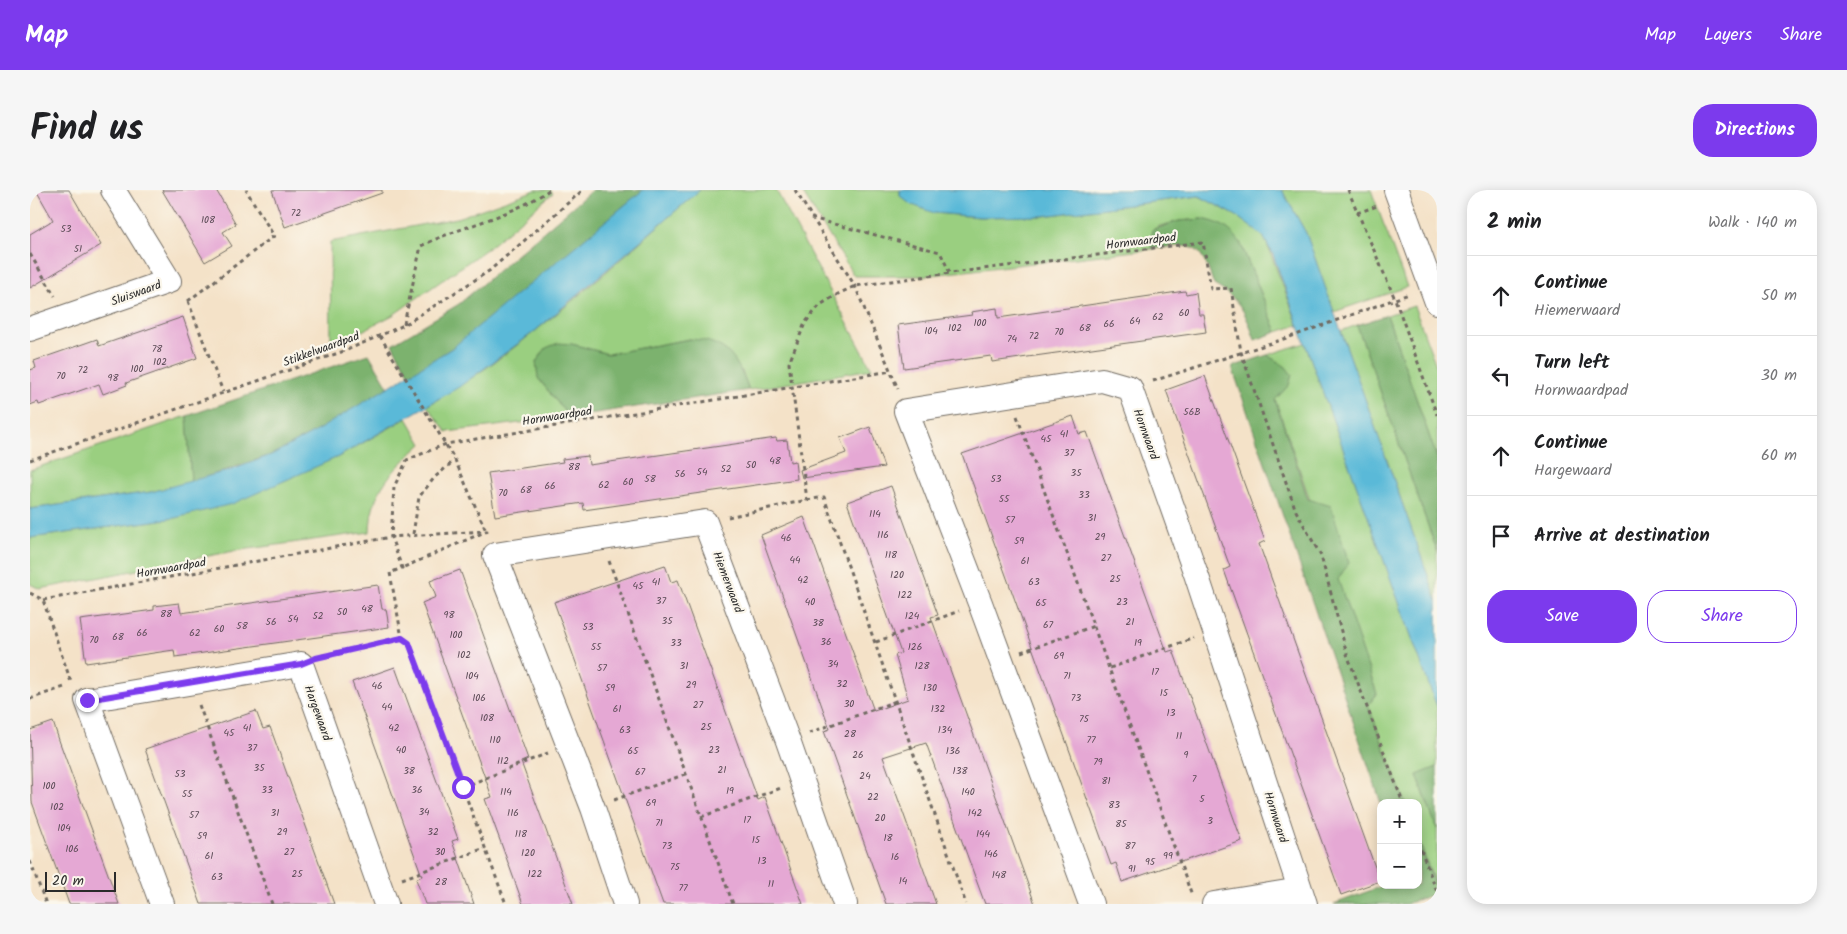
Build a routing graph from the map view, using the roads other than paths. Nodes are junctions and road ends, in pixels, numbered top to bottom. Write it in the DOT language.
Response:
graph roads {
  1 [pos="114,190"];
  2 [pos="1396,190"];
  3 [pos="1429,255"];
  4 [pos="1434,294"];
  5 [pos="30,329"];
  6 [pos="383,896"];
  7 [pos="1302,897"];
  8 [pos="162,904"];
  9 [pos="625,904"];
  10 [pos="845,904"];
  11 [pos="1091,904"];
  12 [pos="1214,904"];
  1 -- 5 [label="street, Sluiswaard"];
  2 -- 3 [label="street"];
  3 -- 4 [label="street"];
  6 -- 8 [label="street, Hargewaard"];
  7 -- 11 [label="street, Hornwaard"];
  7 -- 12 [label="street, Hornwaard"];
  9 -- 10 [label="street, Hiemerwaard"];
}
